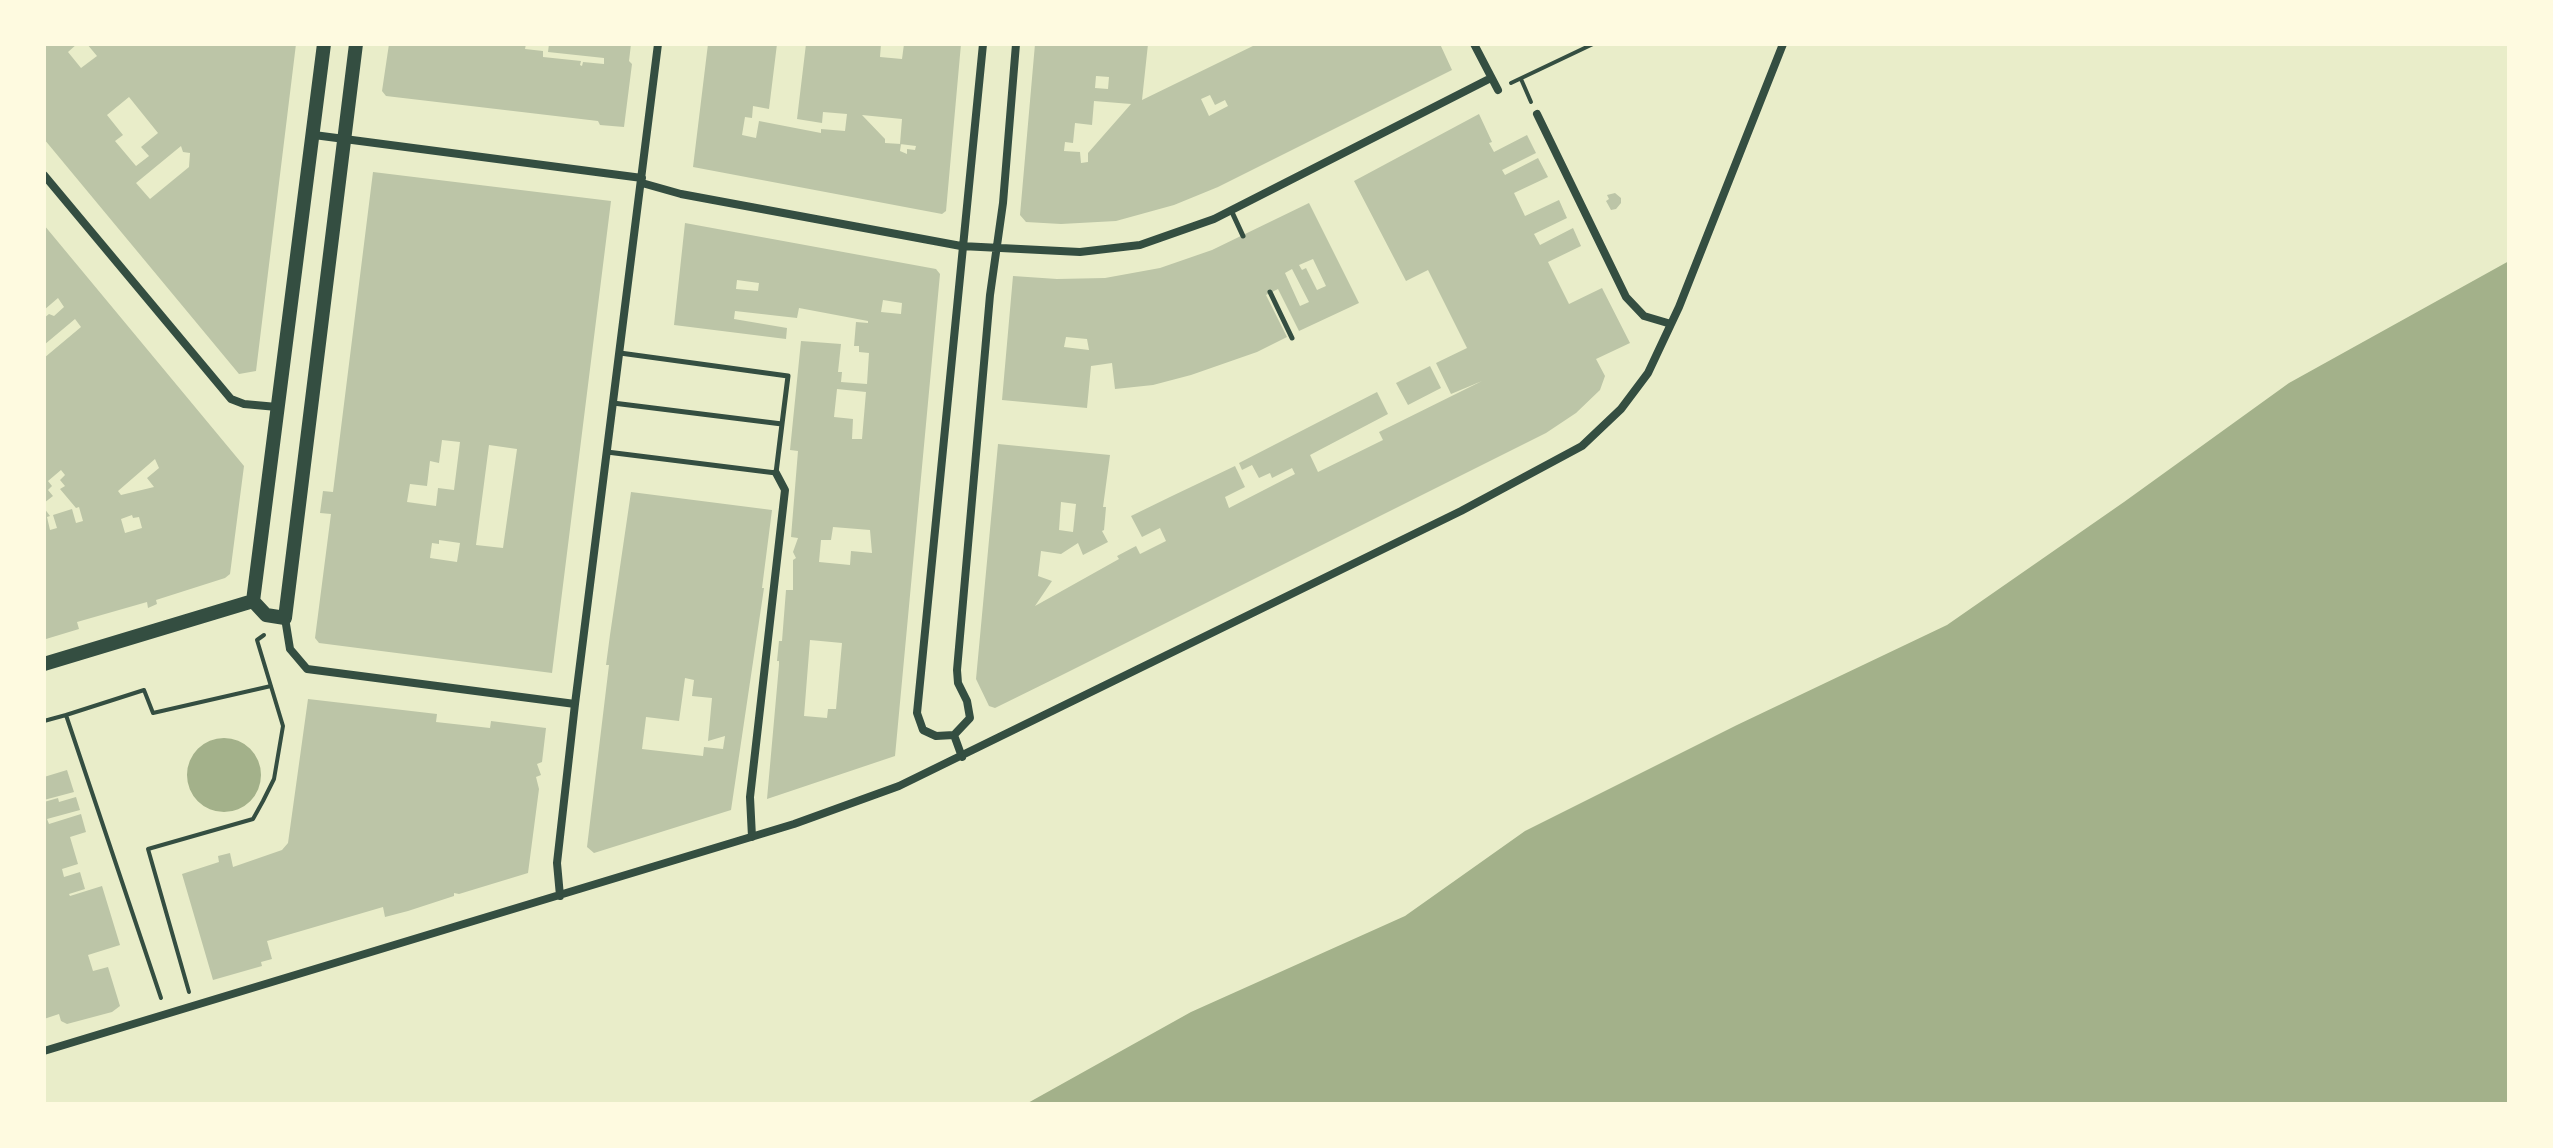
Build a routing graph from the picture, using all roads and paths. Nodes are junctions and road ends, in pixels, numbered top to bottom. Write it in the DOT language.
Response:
graph roads {
  1 [pos="324,44"];
  2 [pos="356,44"];
  3 [pos="658,44"];
  4 [pos="983,44"];
  5 [pos="1016,44"];
  6 [pos="1474,44"];
  7 [pos="1593,44"];
  8 [pos="1783,44"];
  9 [pos="1491,78"];
  10 [pos="1521,79"];
  11 [pos="1498,90"];
  12 [pos="1537,114"];
  13 [pos="314,135"];
  14 [pos="345,139"];
  15 [pos="44,175"];
  16 [pos="642,181"];
  17 [pos="1231,210"];
  18 [pos="1243,236"];
  19 [pos="961,246"];
  20 [pos="998,248"];
  21 [pos="1270,292"];
  22 [pos="1671,324"];
  23 [pos="1292,338"];
  24 [pos="620,353"];
  25 [pos="613,403"];
  26 [pos="277,407"];
  27 [pos="782,424"];
  28 [pos="607,452"];
  29 [pos="776,473"];
  30 [pos="253,601"];
  31 [pos="285,618"];
  32 [pos="44,664"];
  33 [pos="271,686"];
  34 [pos="575,704"];
  35 [pos="66,715"];
  36 [pos="44,721"];
  37 [pos="954,735"];
  38 [pos="962,757"];
  39 [pos="752,837"];
  40 [pos="560,896"];
  41 [pos="209,1000"];
  42 [pos="167,1013"];
  43 [pos="44,1051"];
  1 -- 13 [label="street"];
  2 -- 14 [label="street"];
  3 -- 16 [label="street"];
  4 -- 19 [label="street"];
  5 -- 20 [label="street"];
  6 -- 9 [label="street"];
  7 -- 10 [label="path"];
  8 -- 22 [label="street"];
  9 -- 11 [label="street"];
  9 -- 17 [label="street"];
  10 -- 11 [label="path"];
  10 -- 12 [label="path"];
  12 -- 22 [label="street"];
  13 -- 14 [label="street"];
  13 -- 26 [label="street"];
  14 -- 16 [label="street"];
  14 -- 31 [label="street"];
  15 -- 26 [label="street"];
  16 -- 19 [label="street"];
  16 -- 24 [label="street"];
  17 -- 18 [label="lane"];
  17 -- 20 [label="street"];
  19 -- 20 [label="street"];
  19 -- 37 [label="street"];
  20 -- 37 [label="street"];
  21 -- 23 [label="lane"];
  22 -- 38 [label="street"];
  24 -- 25 [label="street"];
  24 -- 27 [label="lane"];
  25 -- 27 [label="lane"];
  25 -- 28 [label="street"];
  26 -- 30 [label="street"];
  27 -- 29 [label="lane"];
  28 -- 29 [label="lane"];
  28 -- 34 [label="street"];
  29 -- 39 [label="street"];
  30 -- 31 [label="street"];
  30 -- 32 [label="street"];
  31 -- 33 [label="path"];
  31 -- 34 [label="street"];
  33 -- 35 [label="path"];
  33 -- 41 [label="path"];
  34 -- 40 [label="street"];
  35 -- 36 [label="path"];
  35 -- 42 [label="path"];
  37 -- 38 [label="street"];
  38 -- 39 [label="street"];
  39 -- 40 [label="street"];
  40 -- 41 [label="street"];
  41 -- 42 [label="street"];
  42 -- 43 [label="street"];
}
